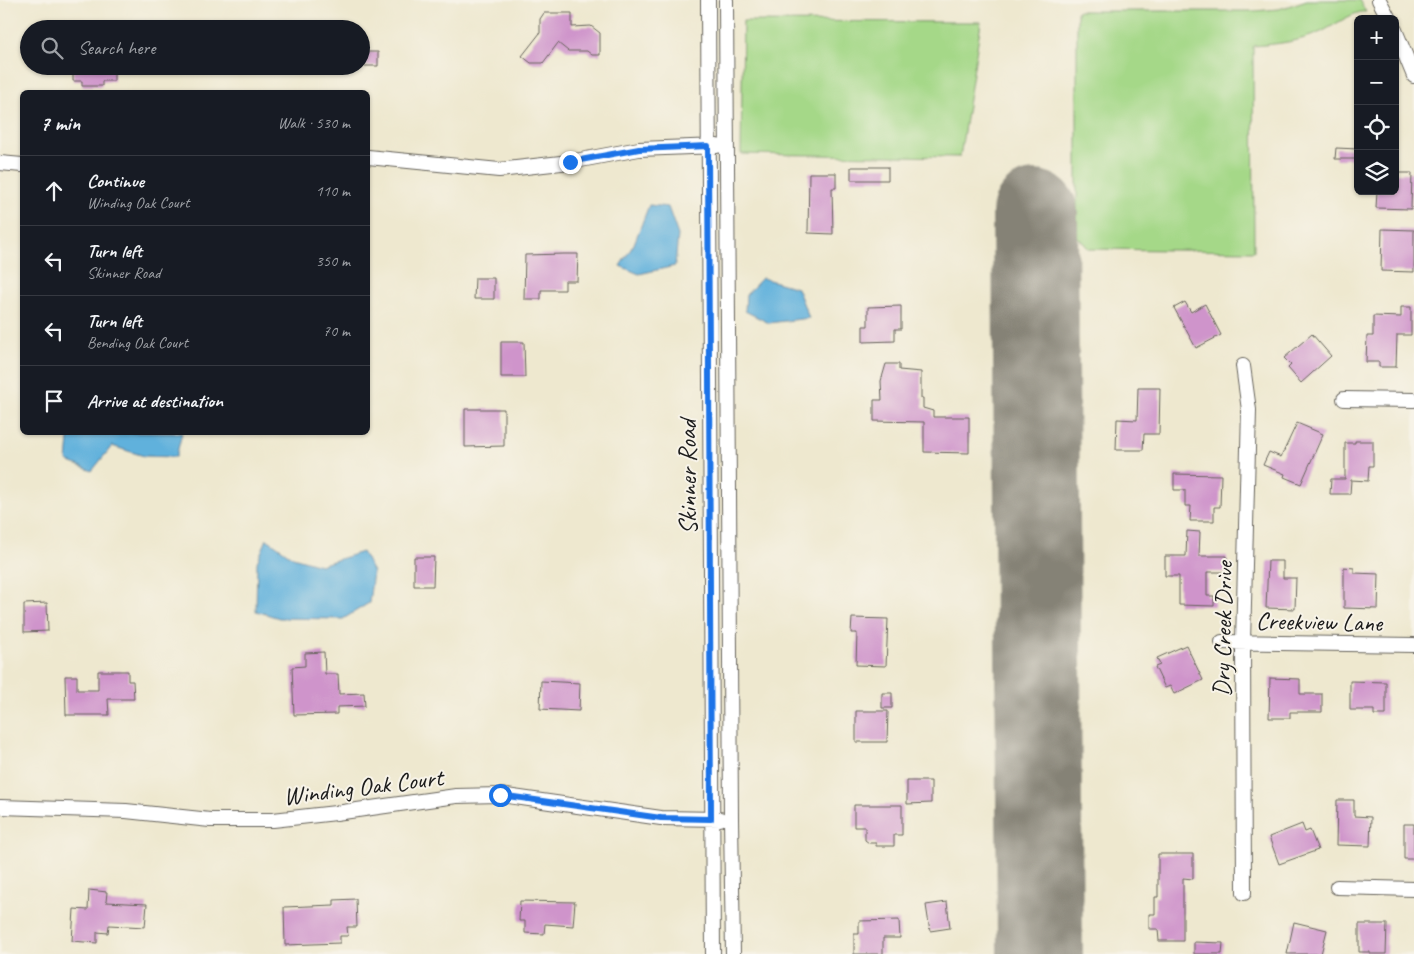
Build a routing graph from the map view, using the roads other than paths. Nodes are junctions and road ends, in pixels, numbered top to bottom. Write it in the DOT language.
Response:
graph roads {
  1 [pos="708,0"];
  2 [pos="726,0"];
  3 [pos="1379,0"];
  4 [pos="1387,15"];
  5 [pos="1399,40"];
  6 [pos="1414,76"];
  7 [pos="708,146"];
  8 [pos="727,146"];
  9 [pos="370,157"];
  10 [pos="0,163"];
  11 [pos="20,165"];
  12 [pos="1243,366"];
  13 [pos="1344,399"];
  14 [pos="1414,400"];
  15 [pos="1222,642"];
  16 [pos="1243,642"];
  17 [pos="1414,645"];
  18 [pos="0,807"];
  19 [pos="711,819"];
  20 [pos="730,819"];
  21 [pos="1337,887"];
  22 [pos="1414,889"];
  23 [pos="1244,893"];
  24 [pos="713,954"];
  25 [pos="733,954"];
  1 -- 7 [label="street, Skinner Road"];
  2 -- 8 [label="street, Skinner Road"];
  3 -- 4 [label="street"];
  5 -- 6 [label="street"];
  7 -- 8 [label="street"];
  7 -- 9 [label="street"];
  7 -- 19 [label="street, Skinner Road"];
  8 -- 20 [label="street, Skinner Road"];
  10 -- 11 [label="street"];
  12 -- 16 [label="street, Dry Creek Drive"];
  13 -- 14 [label="street"];
  15 -- 16 [label="street, Creekview Lane"];
  16 -- 17 [label="street, Creekview Lane"];
  16 -- 23 [label="street, Dry Creek Drive"];
  18 -- 19 [label="street, Winding Oak Court"];
  19 -- 20 [label="street, Winding Oak Court"];
  19 -- 24 [label="street, Skinner Road"];
  20 -- 25 [label="street, Skinner Road"];
  21 -- 22 [label="street"];
}
